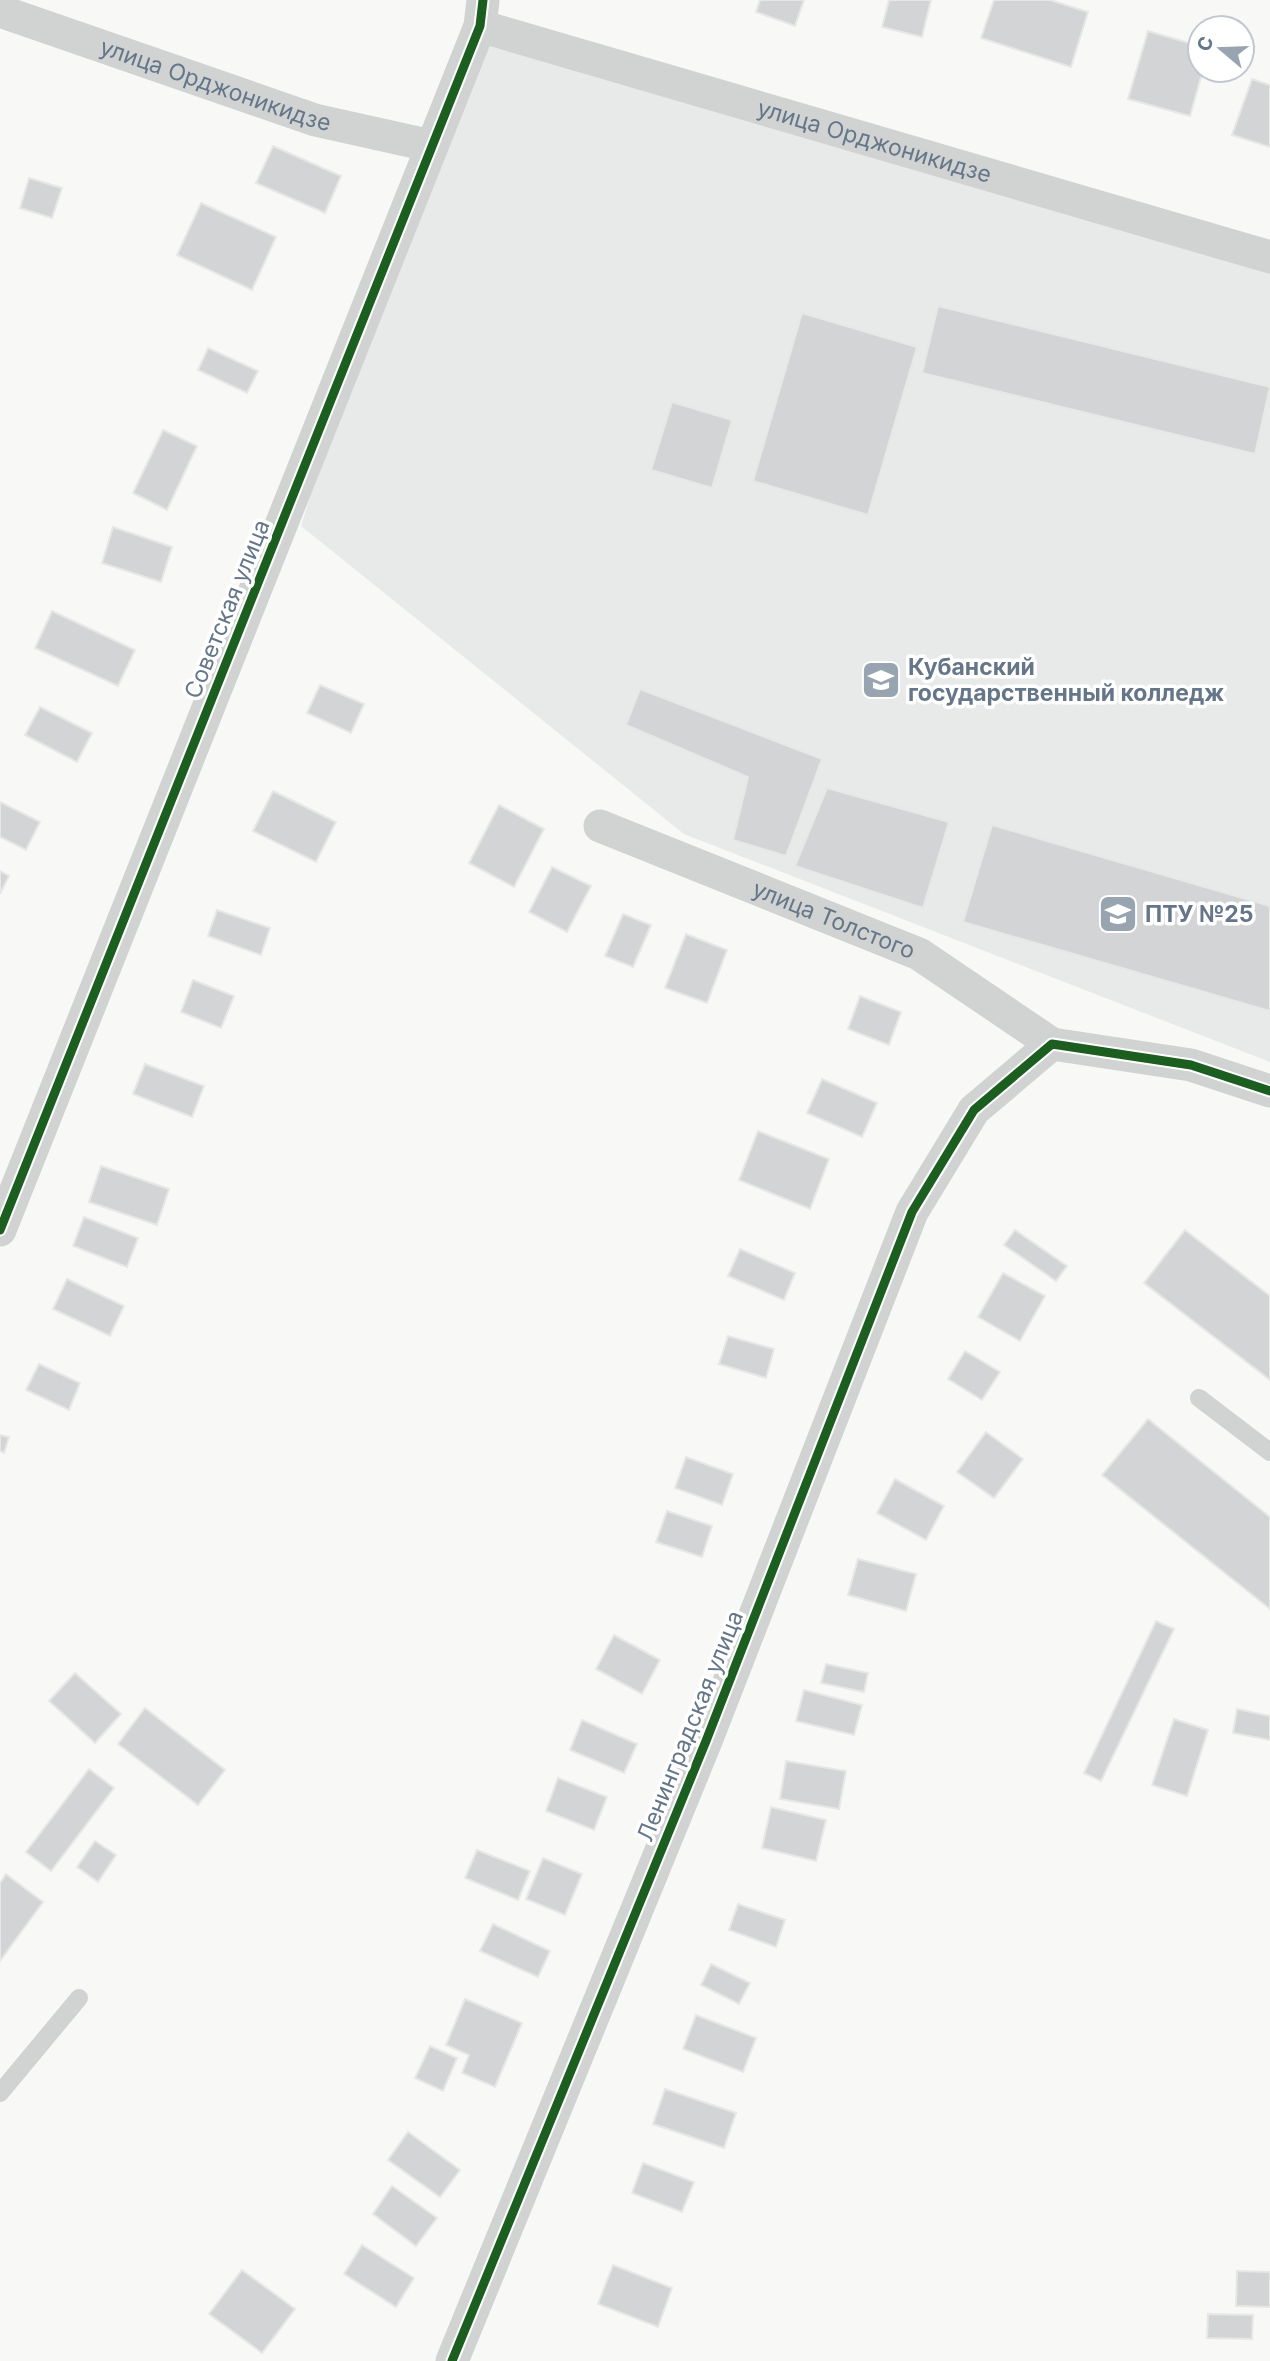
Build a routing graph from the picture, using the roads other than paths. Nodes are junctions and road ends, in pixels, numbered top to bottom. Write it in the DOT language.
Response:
graph roads {
  1 [pos="0,11"];
  2 [pos="482,13"];
  3 [pos="432,146"];
  4 [pos="1270,257"];
  5 [pos="600,825"];
  6 [pos="1052,1044"];
  7 [pos="1270,1091"];
  8 [pos="0,1230"];
  9 [pos="1199,1398"];
  10 [pos="1270,1452"];
  11 [pos="79,1998"];
  12 [pos="0,2093"];
  13 [pos="452,2361"];
  1 -- 3 [label="street, улица Орджоникидзе"];
  2 -- 3 [label="street, Советская улица"];
  2 -- 4 [label="street, улица Орджоникидзе"];
  3 -- 8 [label="street, Советская улица"];
  5 -- 6 [label="street, улица Толстого"];
  6 -- 7 [label="street, улица Толстого"];
  6 -- 13 [label="street, Ленинградская улица"];
  9 -- 10 [label="lane"];
  11 -- 12 [label="lane"];
}
